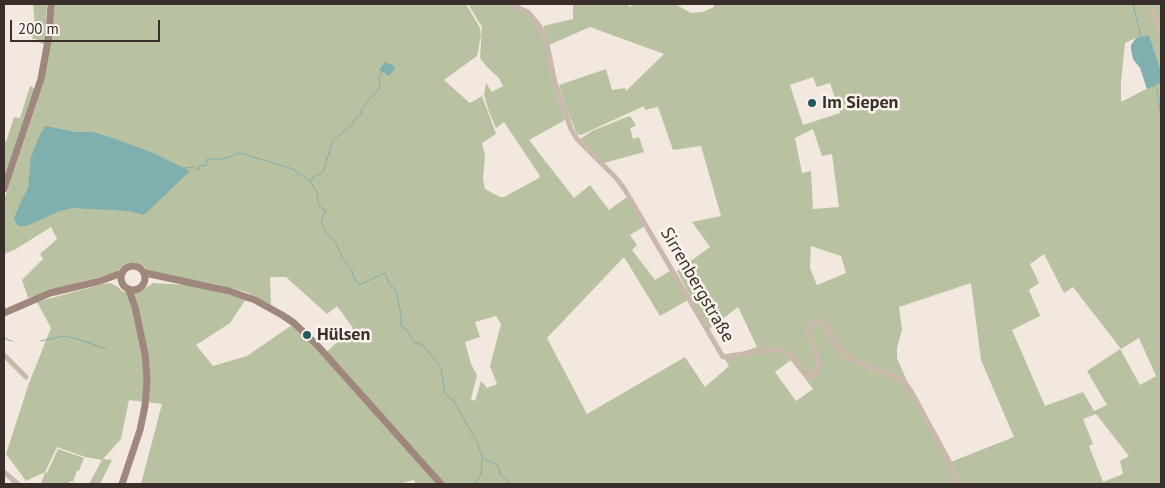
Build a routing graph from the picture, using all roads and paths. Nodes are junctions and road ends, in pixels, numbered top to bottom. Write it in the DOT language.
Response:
graph roads {
  1 [pos="51,4"];
  2 [pos="509,4"];
  3 [pos="1150,4"];
  4 [pos="1161,34"];
  5 [pos="4,189"];
  6 [pos="122,273"];
  7 [pos="145,273"];
  8 [pos="163,278"];
  9 [pos="100,280"];
  10 [pos="144,284"];
  11 [pos="123,285"];
  12 [pos="129,290"];
  13 [pos="138,290"];
  14 [pos="135,307"];
  15 [pos="4,313"];
  16 [pos="4,355"];
  17 [pos="26,378"];
  18 [pos="4,472"];
  19 [pos="18,484"];
  20 [pos="122,484"];
  21 [pos="441,484"];
  22 [pos="958,484"];
  1 -- 5 [label="main road"];
  2 -- 22 [label="street, Sirrenbergstraße"];
  3 -- 4 [label="street"];
  6 -- 7 [label="main road"];
  6 -- 9 [label="main road"];
  6 -- 11 [label="main road"];
  7 -- 8 [label="main road"];
  7 -- 10 [label="main road"];
  8 -- 10 [label="main road"];
  8 -- 21 [label="main road"];
  9 -- 11 [label="main road"];
  9 -- 15 [label="main road"];
  10 -- 13 [label="main road"];
  11 -- 12 [label="main road"];
  12 -- 13 [label="main road"];
  12 -- 14 [label="main road"];
  13 -- 14 [label="main road"];
  14 -- 20 [label="main road"];
  16 -- 17 [label="street"];
  18 -- 19 [label="street"];
}
